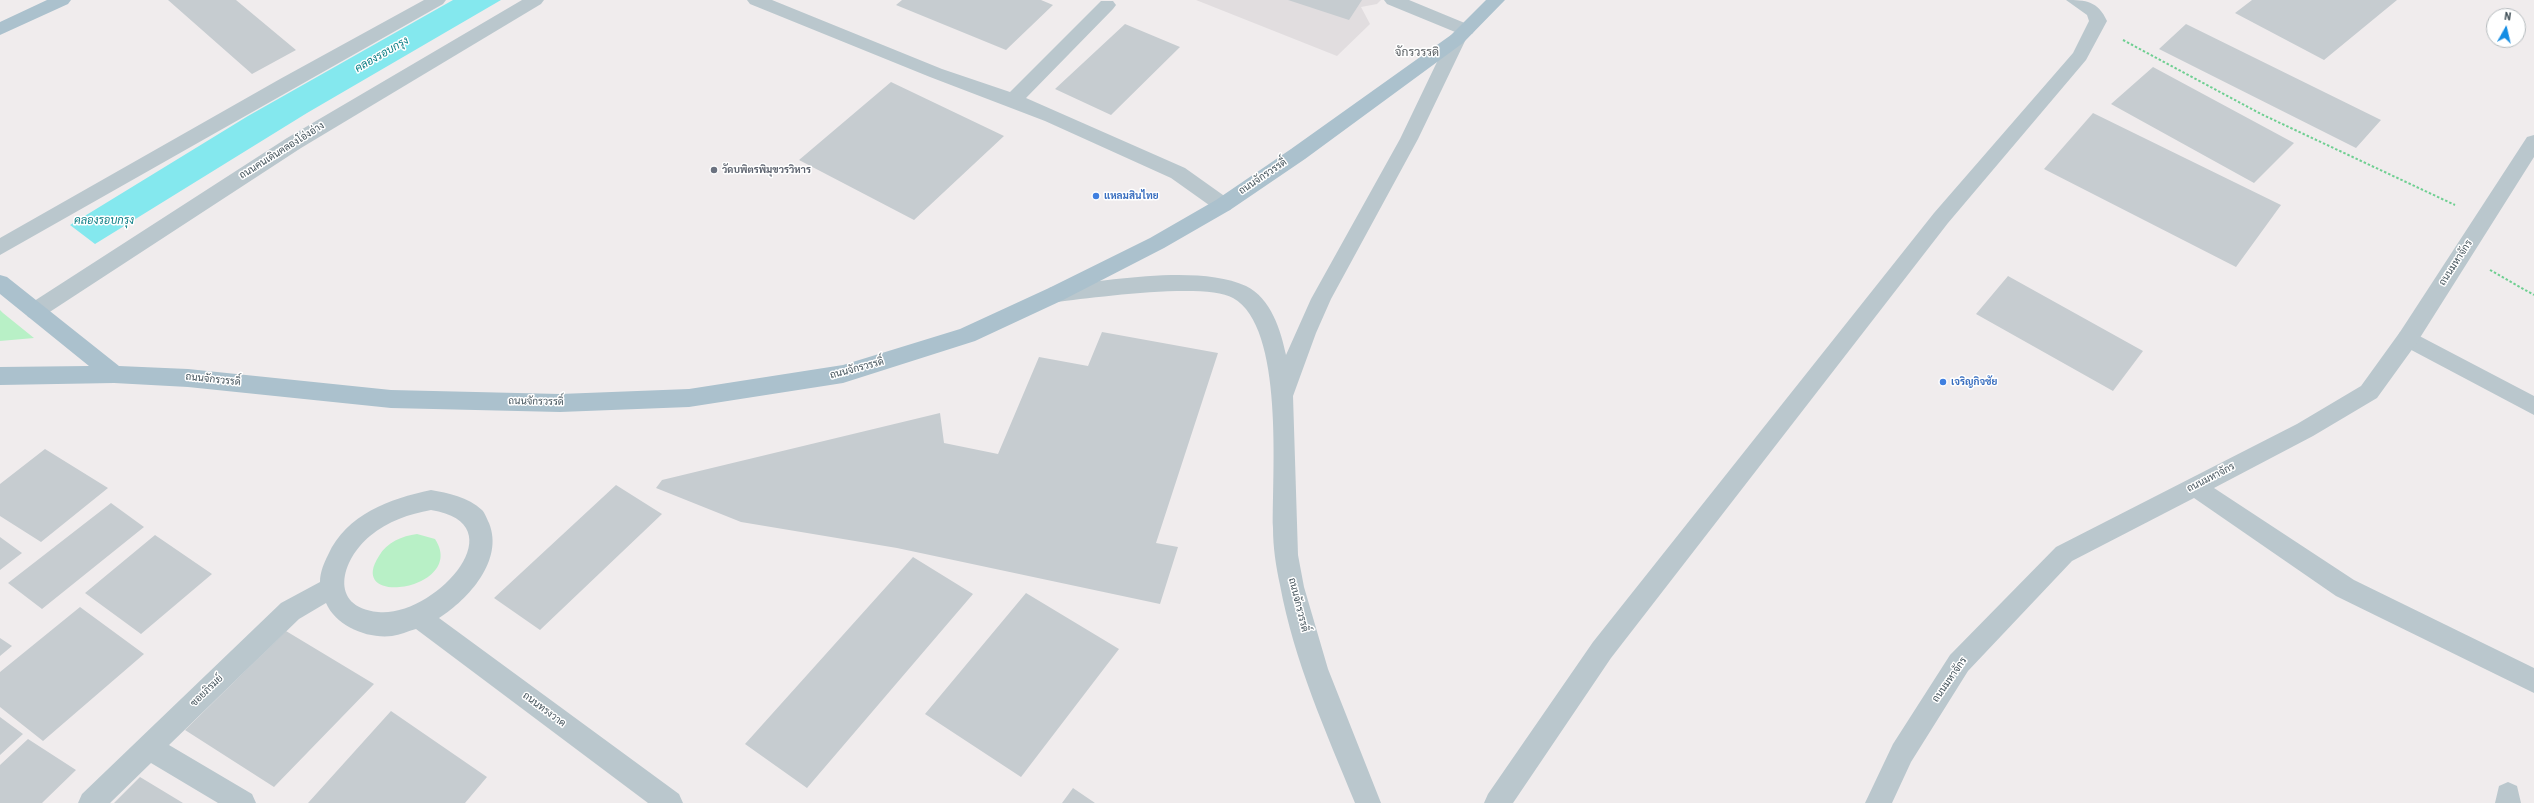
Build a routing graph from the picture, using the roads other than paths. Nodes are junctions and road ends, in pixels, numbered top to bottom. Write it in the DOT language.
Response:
graph roads {
  1 [pos="62,0"];
  2 [pos="437,0"];
  3 [pos="535,0"];
  4 [pos="756,0"];
  5 [pos="1393,0"];
  6 [pos="2084,2"];
  7 [pos="1488,3"];
  8 [pos="786,5"];
  9 [pos="1107,5"];
  10 [pos="0,29"];
  11 [pos="1461,34"];
  12 [pos="1013,100"];
  13 [pos="2534,142"];
  14 [pos="1223,205"];
  15 [pos="0,247"];
  16 [pos="0,283"];
  17 [pos="1056,294"];
  18 [pos="28,306"];
  19 [pos="2408,338"];
  20 [pos="114,374"];
  21 [pos="0,376"];
  22 [pos="1283,395"];
  23 [pos="2534,406"];
  24 [pos="2195,487"];
  25 [pos="331,588"];
  26 [pos="419,617"];
  27 [pos="2534,682"];
  28 [pos="149,747"];
  29 [pos="664,801"];
  30 [pos="91,803"];
  31 [pos="243,803"];
  32 [pos="1368,803"];
  33 [pos="1497,803"];
  34 [pos="1878,803"];
  1 -- 10 [label="main road"];
  2 -- 15 [label="street"];
  3 -- 18 [label="street, ถนนคนเดินคลองโอ่งอ่าง"];
  4 -- 8 [label="street"];
  5 -- 11 [label="street"];
  6 -- 33 [label="street"];
  7 -- 11 [label="main road, ถนนจักรวรรดิ์"];
  8 -- 12 [label="street"];
  9 -- 12 [label="street"];
  11 -- 14 [label="main road, ถนนจักรวรรดิ์"];
  11 -- 22 [label="street, ถนนจักรวรรดิ์"];
  12 -- 14 [label="street"];
  13 -- 19 [label="street, ถนนมหาจักร"];
  14 -- 17 [label="main road, ถนนจักรวรรดิ์"];
  16 -- 18 [label="main road"];
  17 -- 20 [label="main road, ถนนจักรวรรดิ์"];
  17 -- 22 [label="street, ถนนจักรวรรดิ์"];
  18 -- 20 [label="main road"];
  19 -- 23 [label="street"];
  19 -- 24 [label="street, ถนนมหาจักร"];
  20 -- 21 [label="main road, ถนนจักรวรรดิ์"];
  22 -- 32 [label="street, ถนนจักรวรรดิ์"];
  24 -- 27 [label="street"];
  24 -- 34 [label="street, ถนนมหาจักร"];
  25 -- 26 [label="street"];
  25 -- 26 [label="street"];
  25 -- 28 [label="street, ซอยภิรมย์"];
  26 -- 29 [label="street, ถนนทรงวาด"];
  28 -- 30 [label="street, ซอยภิรมย์"];
  28 -- 31 [label="street"];
}
